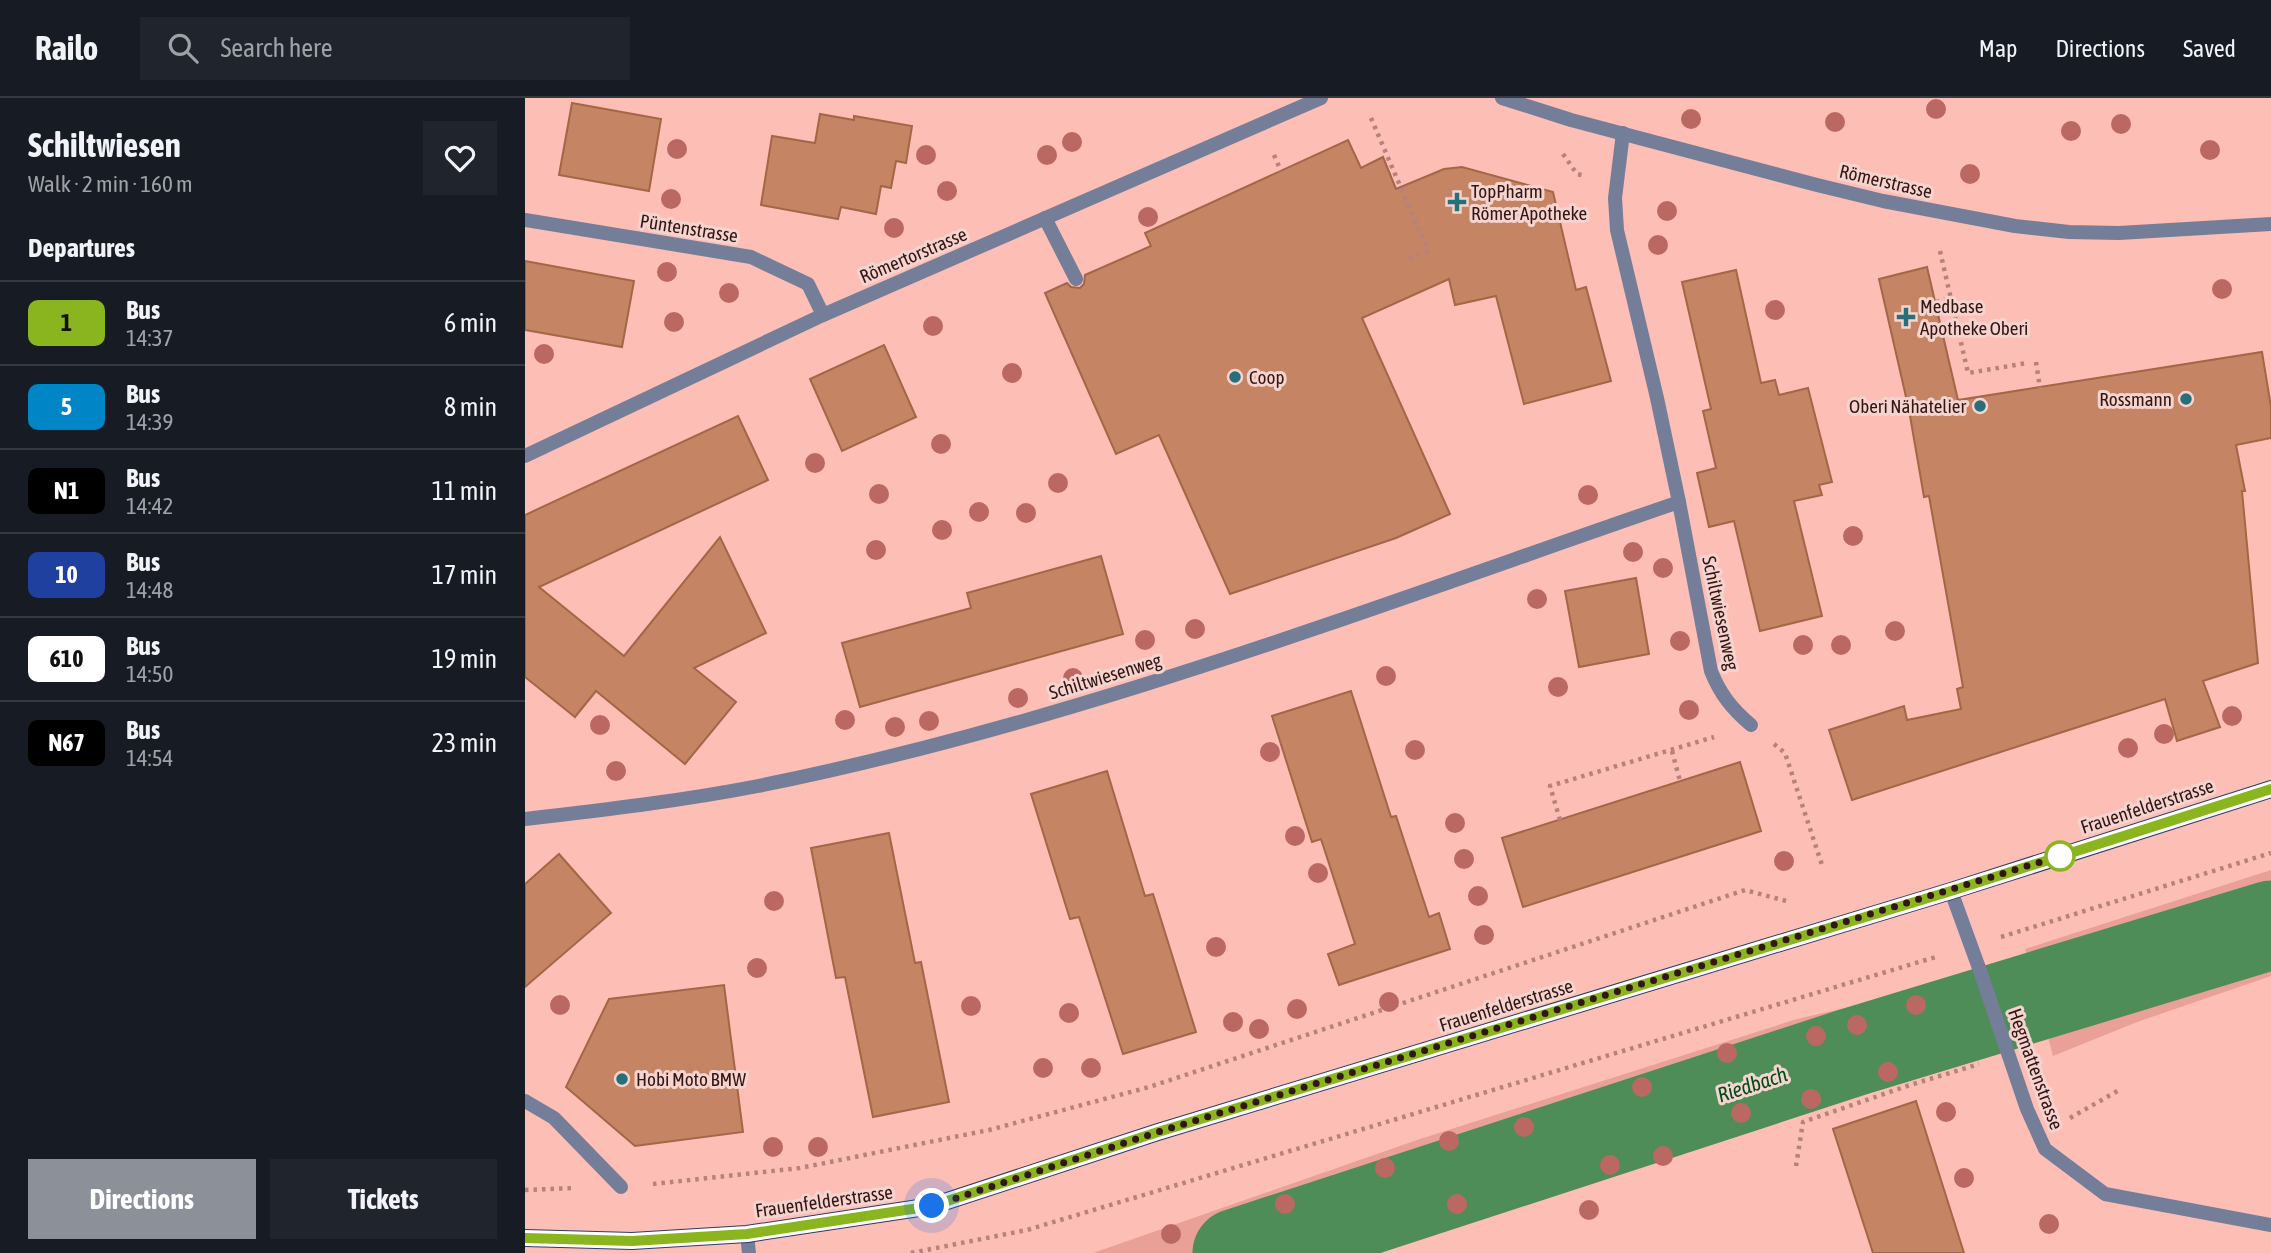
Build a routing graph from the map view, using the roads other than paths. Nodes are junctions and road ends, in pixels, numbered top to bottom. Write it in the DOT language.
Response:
graph roads {
  1 [pos="1321,98"];
  2 [pos="1502,98"];
  3 [pos="1623,133"];
  4 [pos="1045,218"];
  5 [pos="525,220"];
  6 [pos="2271,224"];
  7 [pos="1076,279"];
  8 [pos="823,315"];
  9 [pos="525,456"];
  10 [pos="1679,502"];
  11 [pos="1751,725"];
  12 [pos="2271,789"];
  13 [pos="525,819"];
  14 [pos="1951,891"];
  15 [pos="525,1101"];
  16 [pos="621,1187"];
  17 [pos="2271,1226"];
  18 [pos="747,1234"];
  19 [pos="525,1238"];
  20 [pos="749,1253"];
  1 -- 4 [label="street, Römertorstrasse"];
  2 -- 3 [label="street, Römerstrasse"];
  3 -- 6 [label="street, Römerstrasse"];
  3 -- 10 [label="street, Schiltwiesenweg"];
  4 -- 7 [label="street"];
  4 -- 8 [label="street, Römertorstrasse"];
  5 -- 8 [label="street, Püntenstrasse"];
  8 -- 9 [label="street, Römertorstrasse"];
  10 -- 11 [label="street, Schiltwiesenweg"];
  10 -- 13 [label="street, Schiltwiesenweg"];
  12 -- 14 [label="main road, Frauenfelderstrasse"];
  14 -- 17 [label="street, Hegmattenstrasse"];
  14 -- 18 [label="main road, Frauenfelderstrasse"];
  15 -- 16 [label="street"];
  18 -- 19 [label="main road, Frauenfelderstrasse"];
  18 -- 20 [label="street, Frauenfelderstrasse"];
}
